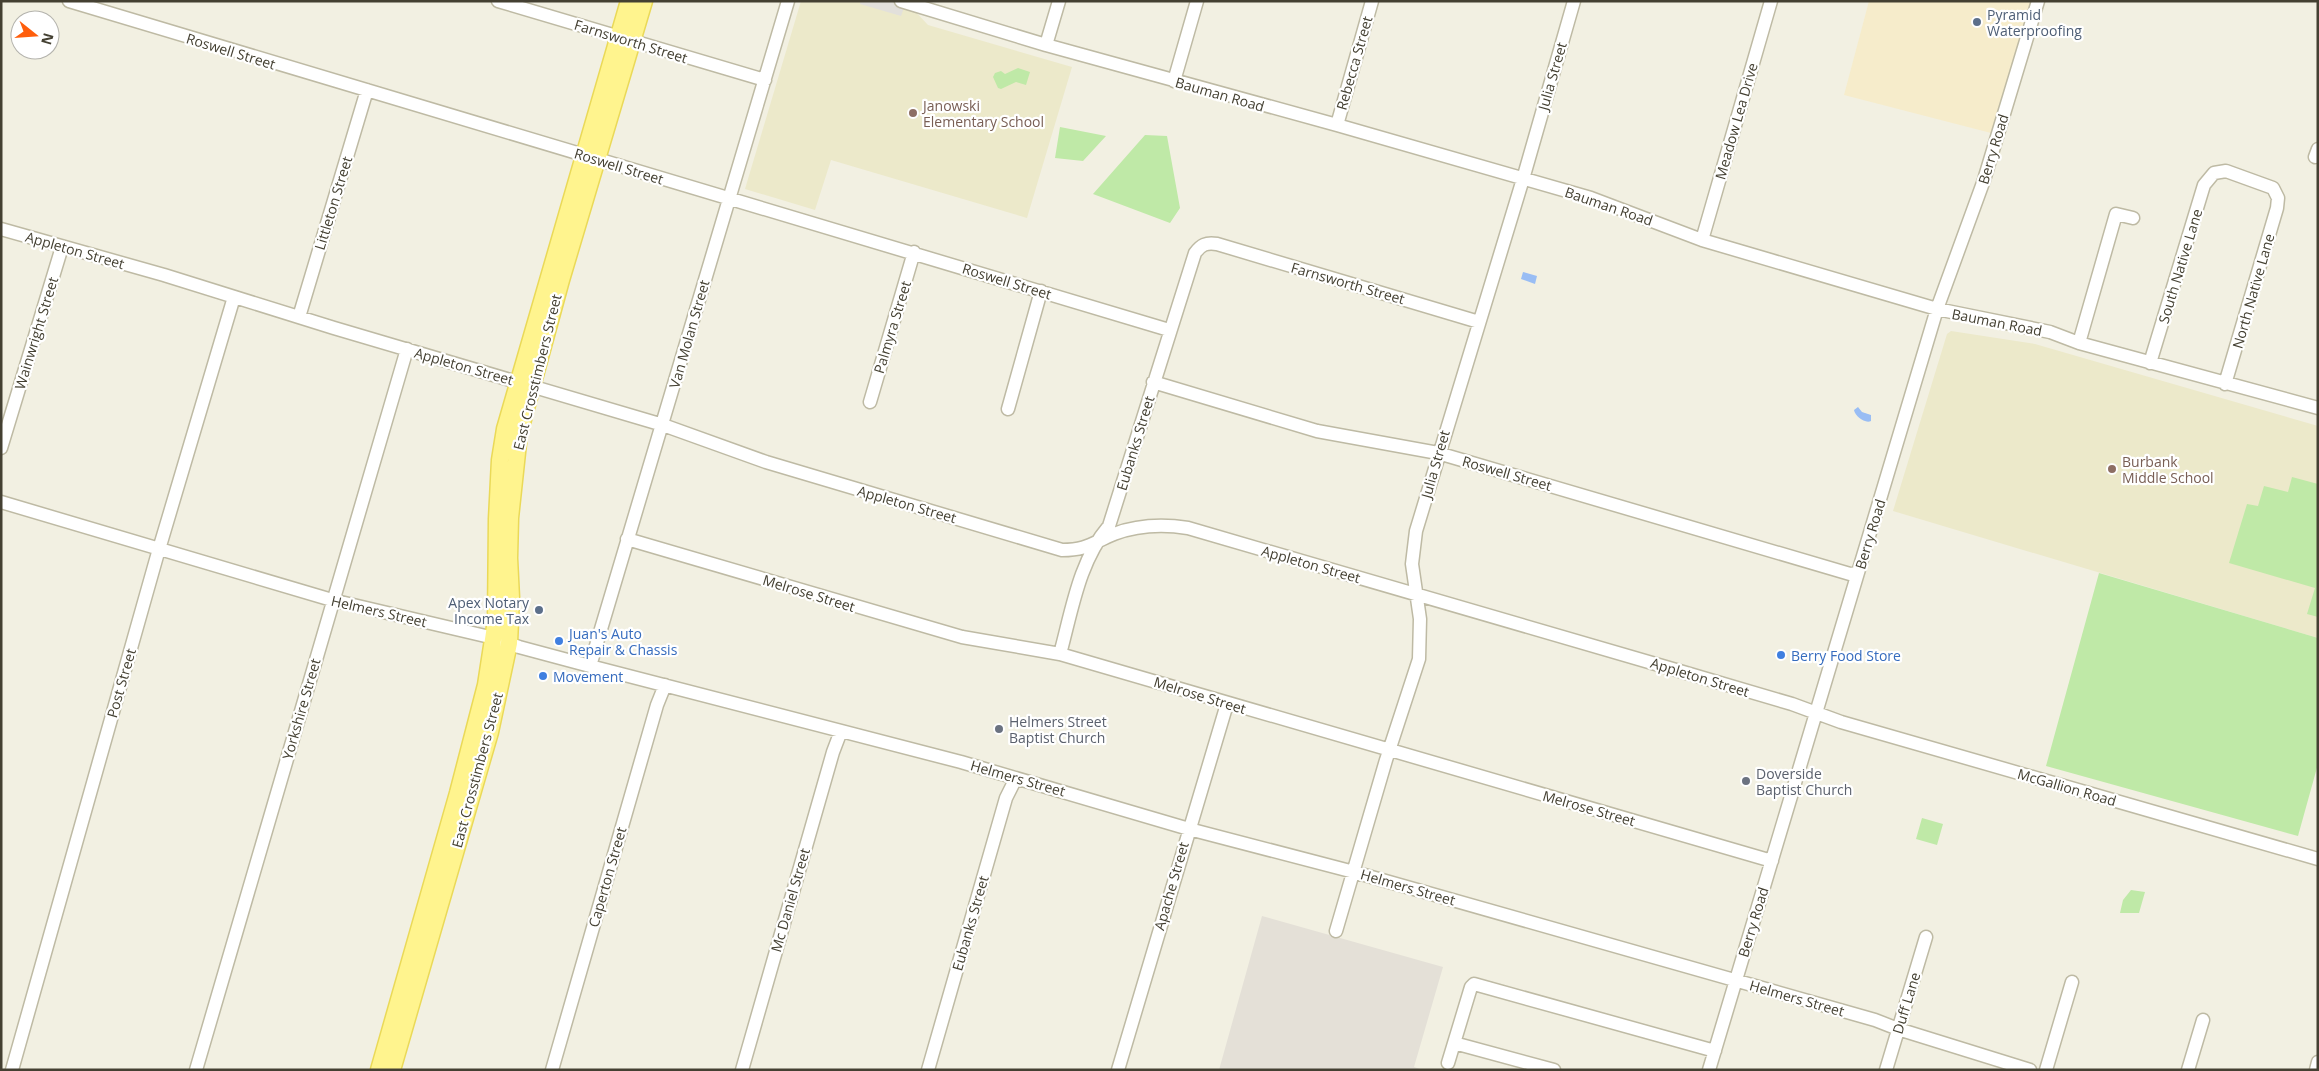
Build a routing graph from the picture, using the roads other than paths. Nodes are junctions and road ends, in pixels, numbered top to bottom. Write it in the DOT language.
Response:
graph roads {
  1 [pos="69,1"];
  2 [pos="498,1"];
  3 [pos="629,1"];
  4 [pos="644,1"];
  5 [pos="788,1"];
  6 [pos="901,1"];
  7 [pos="1059,1"];
  8 [pos="1197,1"];
  9 [pos="1372,1"];
  10 [pos="1574,1"];
  11 [pos="1771,1"];
  12 [pos="2038,1"];
  13 [pos="922,4"];
  14 [pos="626,39"];
  15 [pos="1046,45"];
  16 [pos="765,80"];
  17 [pos="1174,81"];
  18 [pos="367,90"];
  19 [pos="1336,125"];
  20 [pos="591,158"];
  21 [pos="2214,173"];
  22 [pos="1523,179"];
  23 [pos="730,198"];
  24 [pos="2133,218"];
  25 [pos="1,228"];
  26 [pos="1702,240"];
  27 [pos="1217,244"];
  28 [pos="62,247"];
  29 [pos="914,252"];
  30 [pos="1041,291"];
  31 [pos="234,297"];
  32 [pos="1937,309"];
  33 [pos="299,316"];
  34 [pos="1479,322"];
  35 [pos="1170,330"];
  36 [pos="2079,343"];
  37 [pos="407,349"];
  38 [pos="2150,362"];
  39 [pos="1153,382"];
  40 [pos="525,384"];
  41 [pos="2225,384"];
  42 [pos="870,402"];
  43 [pos="2318,408"];
  44 [pos="1008,409"];
  45 [pos="663,424"];
  46 [pos="1,448"];
  47 [pos="1438,453"];
  48 [pos="1,502"];
  49 [pos="1112,530"];
  50 [pos="627,539"];
  51 [pos="159,547"];
  52 [pos="1084,554"];
  53 [pos="1412,564"];
  54 [pos="1858,573"];
  55 [pos="1386,586"];
  56 [pos="1418,595"];
  57 [pos="332,600"];
  58 [pos="502,640"];
  59 [pos="1060,654"];
  60 [pos="590,666"];
  61 [pos="665,685"];
  62 [pos="1226,704"];
  63 [pos="1816,713"];
  64 [pos="841,731"];
  65 [pos="1390,749"];
  66 [pos="1016,778"];
  67 [pos="1188,829"];
  68 [pos="2318,860"];
  69 [pos="1772,861"];
  70 [pos="1354,872"];
  71 [pos="433,907"];
  72 [pos="1336,931"];
  73 [pos="1926,937"];
  74 [pos="1735,980"];
  75 [pos="2072,982"];
  76 [pos="2203,1020"];
  77 [pos="1898,1030"];
  78 [pos="1454,1043"];
  79 [pos="1715,1051"];
  80 [pos="2318,1062"];
  81 [pos="1448,1063"];
  82 [pos="12,1070"];
  83 [pos="196,1070"];
  84 [pos="379,1070"];
  85 [pos="392,1070"];
  86 [pos="552,1070"];
  87 [pos="742,1070"];
  88 [pos="928,1070"];
  89 [pos="1118,1070"];
  90 [pos="1554,1070"];
  91 [pos="1709,1070"];
  92 [pos="1886,1070"];
  93 [pos="2030,1070"];
  94 [pos="2046,1070"];
  95 [pos="2188,1070"];
  96 [pos="2316,1070"];
  1 -- 18 [label="street, Roswell Street"];
  2 -- 14 [label="street, Farnsworth Street"];
  3 -- 14 [label="main road, East Crosstimbers Street"];
  4 -- 14 [label="main road, East Crosstimbers Street"];
  5 -- 16 [label="street, Van Molan Street"];
  6 -- 13 [label="street, Bauman Road"];
  7 -- 15 [label="street"];
  8 -- 17 [label="street"];
  9 -- 19 [label="street, Rebecca Street"];
  10 -- 22 [label="street, Julia Street"];
  11 -- 26 [label="street, Meadow Lea Drive"];
  12 -- 32 [label="street, Berry Road"];
  13 -- 15 [label="street, Bauman Road"];
  14 -- 16 [label="street, Farnsworth Street"];
  14 -- 20 [label="main road, East Crosstimbers Street"];
  15 -- 17 [label="street, Bauman Road"];
  16 -- 23 [label="street, Van Molan Street"];
  17 -- 19 [label="street, Bauman Road"];
  18 -- 20 [label="street, Roswell Street"];
  18 -- 33 [label="street, Littleton Street"];
  19 -- 22 [label="street, Bauman Road"];
  20 -- 23 [label="street, Roswell Street"];
  20 -- 40 [label="main road, East Crosstimbers Street"];
  21 -- 38 [label="street, South Native Lane"];
  21 -- 41 [label="street, North Native Lane"];
  22 -- 26 [label="street, Bauman Road"];
  22 -- 34 [label="street, Julia Street"];
  23 -- 29 [label="street, Roswell Street"];
  23 -- 45 [label="street, Van Molan Street"];
  24 -- 36 [label="street"];
  25 -- 28 [label="street, Appleton Street"];
  26 -- 32 [label="street, Bauman Road"];
  27 -- 34 [label="street, Farnsworth Street"];
  27 -- 35 [label="street, Eubanks Street"];
  28 -- 31 [label="street, Appleton Street"];
  28 -- 46 [label="street, Wainwright Street"];
  29 -- 30 [label="street, Roswell Street"];
  29 -- 42 [label="street, Palmyra Street"];
  30 -- 35 [label="street, Roswell Street"];
  30 -- 44 [label="street"];
  31 -- 33 [label="street, Appleton Street"];
  31 -- 51 [label="street, Post Street"];
  32 -- 36 [label="street, Bauman Road"];
  32 -- 54 [label="street, Berry Road"];
  33 -- 37 [label="street, Appleton Street"];
  34 -- 47 [label="street, Julia Street"];
  35 -- 39 [label="street, Eubanks Street"];
  36 -- 38 [label="street, Bauman Road"];
  37 -- 40 [label="street, Appleton Street"];
  37 -- 57 [label="street, Yorkshire Street"];
  38 -- 41 [label="street, Bauman Road"];
  39 -- 47 [label="street, Roswell Street"];
  39 -- 49 [label="street, Eubanks Street"];
  40 -- 45 [label="street, Appleton Street"];
  40 -- 58 [label="main road, East Crosstimbers Street"];
  41 -- 43 [label="street, Bauman Road"];
  45 -- 50 [label="street, Van Molan Street"];
  45 -- 52 [label="street, Appleton Street"];
  47 -- 53 [label="street, Julia Street"];
  47 -- 54 [label="street, Roswell Street"];
  48 -- 51 [label="street, Helmers Street"];
  49 -- 52 [label="street, Appleton Street"];
  49 -- 55 [label="street, Appleton Street"];
  50 -- 59 [label="street, Melrose Street"];
  50 -- 60 [label="street, Van Molan Street"];
  51 -- 57 [label="street, Helmers Street"];
  51 -- 82 [label="street, Post Street"];
  52 -- 59 [label="street"];
  53 -- 55 [label="street"];
  53 -- 56 [label="street, Julia Street"];
  54 -- 63 [label="street, Berry Road"];
  55 -- 56 [label="street, Appleton Street"];
  56 -- 63 [label="street, Appleton Street"];
  56 -- 65 [label="street, Julia Street"];
  57 -- 58 [label="street, Helmers Street"];
  57 -- 83 [label="street, Yorkshire Street"];
  58 -- 60 [label="street, Helmers Street"];
  58 -- 71 [label="main road, East Crosstimbers Street"];
  59 -- 62 [label="street, Melrose Street"];
  60 -- 61 [label="street, Helmers Street"];
  61 -- 64 [label="street, Helmers Street"];
  61 -- 86 [label="street, Caperton Street"];
  62 -- 65 [label="street, Melrose Street"];
  62 -- 67 [label="street, Apache Street"];
  63 -- 68 [label="street, McGallion Road"];
  63 -- 69 [label="street, Berry Road"];
  64 -- 66 [label="street, Helmers Street"];
  64 -- 87 [label="street, Mc Daniel Street"];
  65 -- 69 [label="street, Melrose Street"];
  65 -- 70 [label="street, Julia Street"];
  66 -- 67 [label="street, Helmers Street"];
  66 -- 88 [label="street, Eubanks Street"];
  67 -- 70 [label="street, Helmers Street"];
  67 -- 89 [label="street, Apache Street"];
  69 -- 74 [label="street, Berry Road"];
  70 -- 72 [label="street, Julia Street"];
  70 -- 74 [label="street, Helmers Street"];
  71 -- 84 [label="main road, East Crosstimbers Street"];
  71 -- 85 [label="main road, East Crosstimbers Street"];
  73 -- 77 [label="street, Duff Lane"];
  74 -- 77 [label="street, Helmers Street"];
  74 -- 79 [label="street, Berry Road"];
  75 -- 94 [label="street"];
  76 -- 95 [label="street"];
  77 -- 92 [label="street, Duff Lane"];
  77 -- 93 [label="street, Helmers Street"];
  78 -- 79 [label="street"];
  78 -- 81 [label="street"];
  78 -- 90 [label="street"];
  79 -- 91 [label="street, Berry Road"];
  80 -- 96 [label="street"];
}
